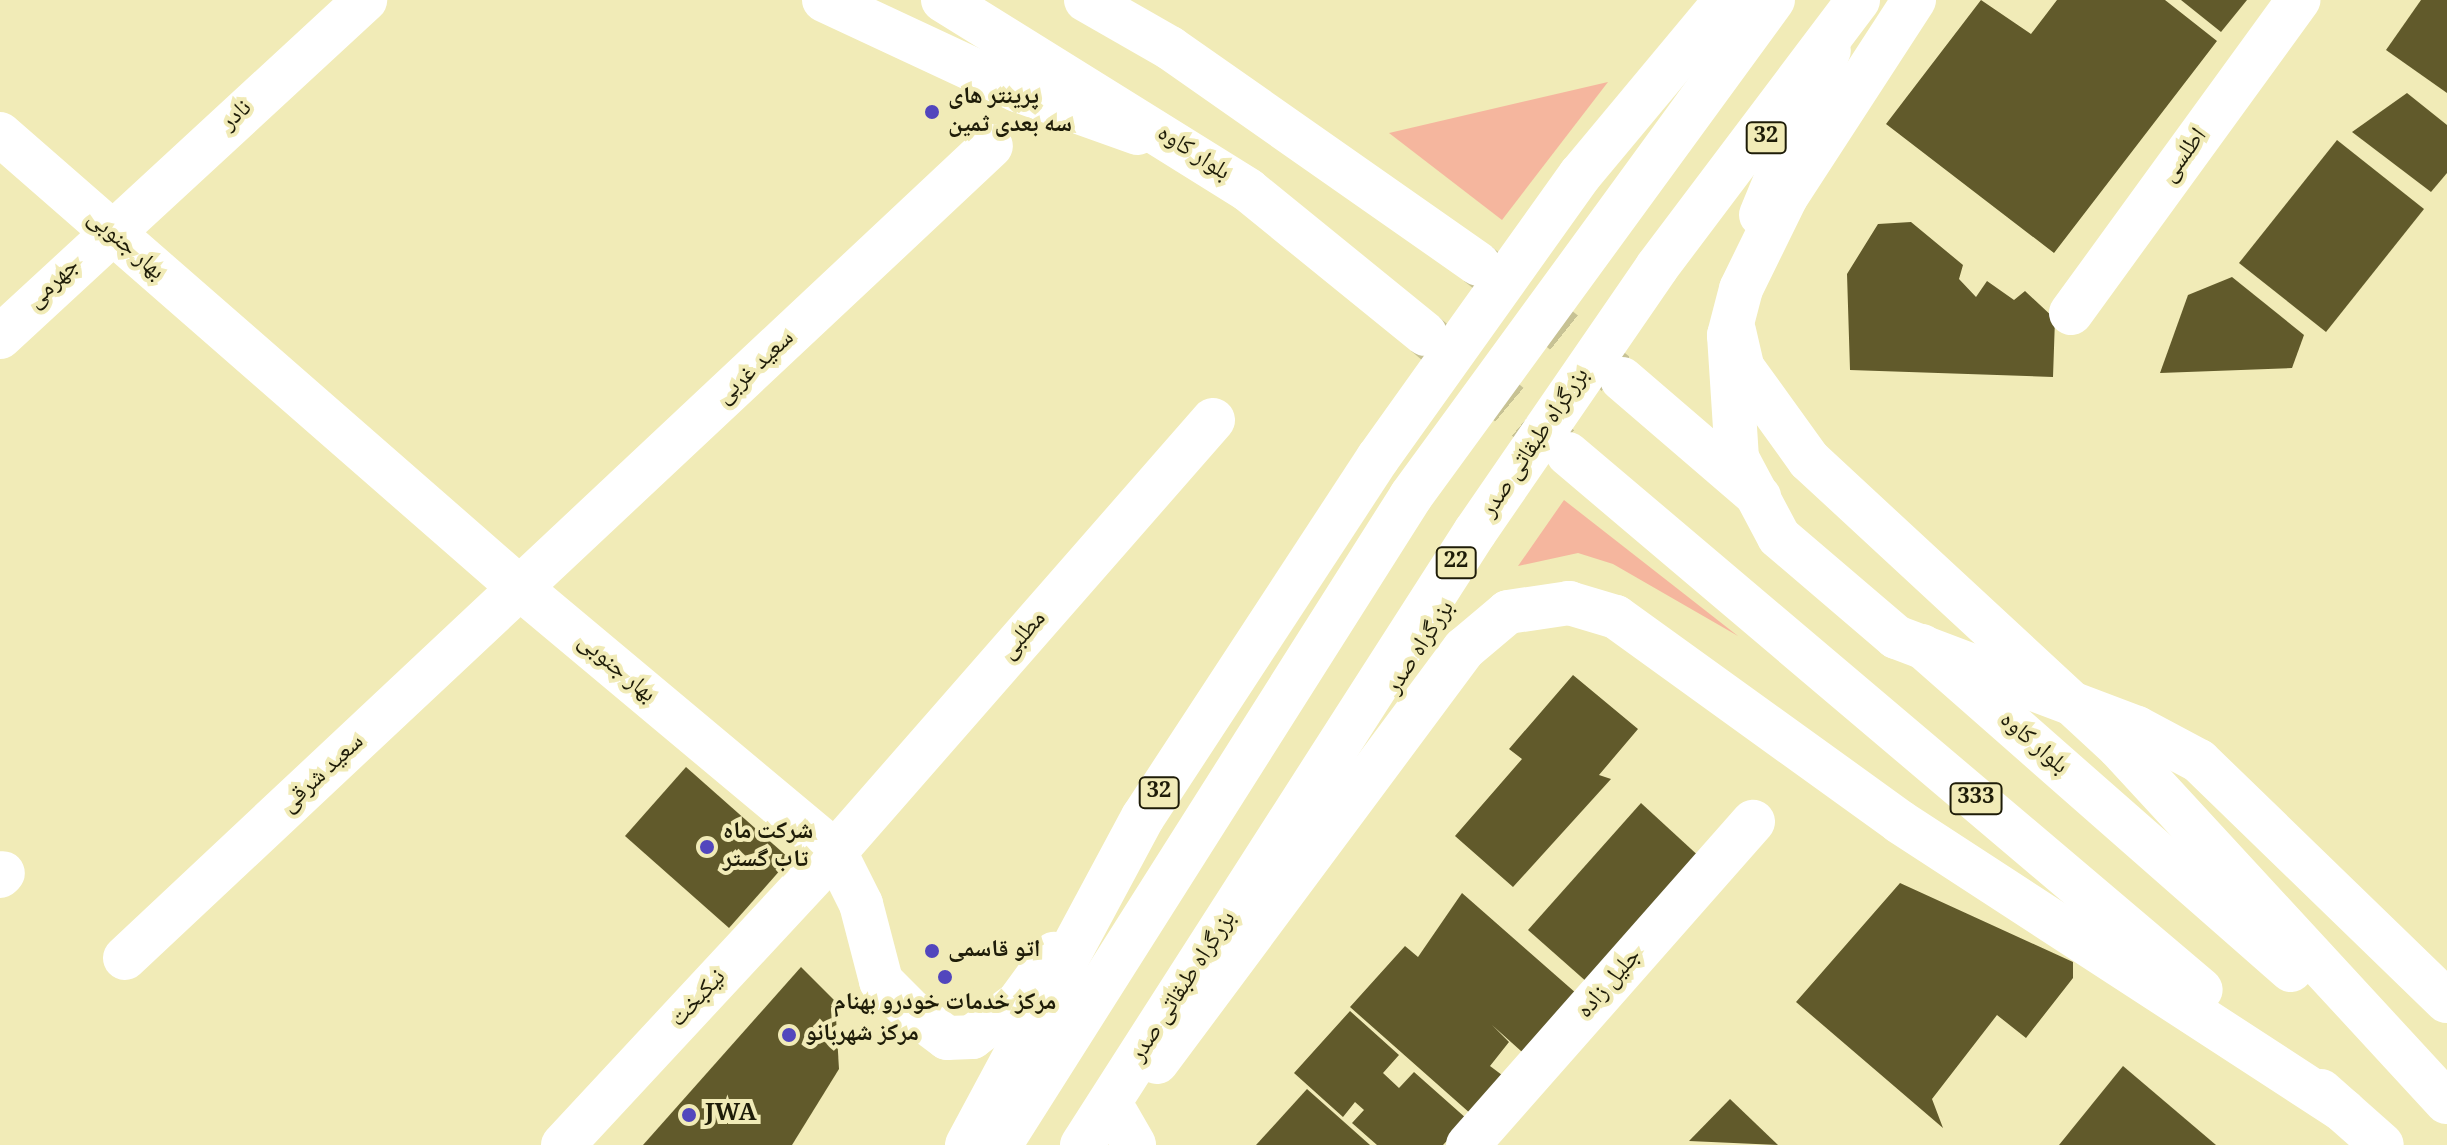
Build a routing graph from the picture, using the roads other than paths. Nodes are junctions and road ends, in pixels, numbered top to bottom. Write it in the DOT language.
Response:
graph roads {
  1 [pos="365,0"];
  2 [pos="824,0"];
  3 [pos="943,0"];
  4 [pos="1086,0"];
  5 [pos="1122,0"];
  6 [pos="1726,0"];
  7 [pos="1773,0"];
  8 [pos="1858,0"];
  9 [pos="1864,0"];
  10 [pos="1914,0"];
  11 [pos="2298,0"];
  12 [pos="1832,41"];
  13 [pos="1170,48"];
  14 [pos="0,134"];
  15 [pos="991,146"];
  16 [pos="1187,150"];
  17 [pos="108,232"];
  18 [pos="1478,264"];
  19 [pos="2071,313"];
  20 [pos="1425,334"];
  21 [pos="0,337"];
  22 [pos="1622,379"];
  23 [pos="1213,420"];
  24 [pos="1568,454"];
  25 [pos="521,589"];
  26 [pos="1143,817"];
  27 [pos="1753,822"];
  28 [pos="835,852"];
  29 [pos="125,958"];
  30 [pos="2447,1001"];
  31 [pos="2447,1104"];
  32 [pos="2344,1111"];
  33 [pos="1116,1135"];
  34 [pos="563,1145"];
  35 [pos="967,1145"];
  36 [pos="1000,1145"];
  37 [pos="1082,1145"];
  38 [pos="1468,1145"];
  39 [pos="2382,1145"];
  1 -- 17 [label="main road, نادر"];
  2 -- 16 [label="main road"];
  3 -- 16 [label="main road, بلوار کاوه"];
  4 -- 13 [label="main road"];
  5 -- 13 [label="main road"];
  6 -- 26 [label="main road, 32"];
  7 -- 36 [label="main road"];
  8 -- 37 [label="main road, بزرگراه طبقاتی صدر / 22"];
  9 -- 12 [label="main road, بزرگراه صدر / 32"];
  10 -- 30 [label="main road"];
  11 -- 19 [label="main road, اطلسی"];
  12 -- 31 [label="main road"];
  12 -- 33 [label="main road, بزرگراه صدر / 32"];
  13 -- 18 [label="main road"];
  14 -- 17 [label="main road, بهار جنوبی"];
  15 -- 25 [label="main road, سعید غربی"];
  16 -- 20 [label="main road, بلوار کاوه"];
  17 -- 21 [label="main road, جهرمی"];
  17 -- 25 [label="main road, بهار جنوبی"];
  22 -- 31 [label="main road, بلوار کاوه"];
  23 -- 28 [label="main road, مطلبی"];
  24 -- 32 [label="main road, 333"];
  25 -- 28 [label="main road, بهار جنوبی"];
  25 -- 29 [label="main road, سعید شرقی"];
  26 -- 28 [label="main road, بهار جنوبی"];
  26 -- 35 [label="main road, 32"];
  27 -- 38 [label="main road, جلیل زاده"];
  28 -- 34 [label="main road, نیکبخت"];
  32 -- 33 [label="main road"];
  32 -- 39 [label="main road, 333"];
}
